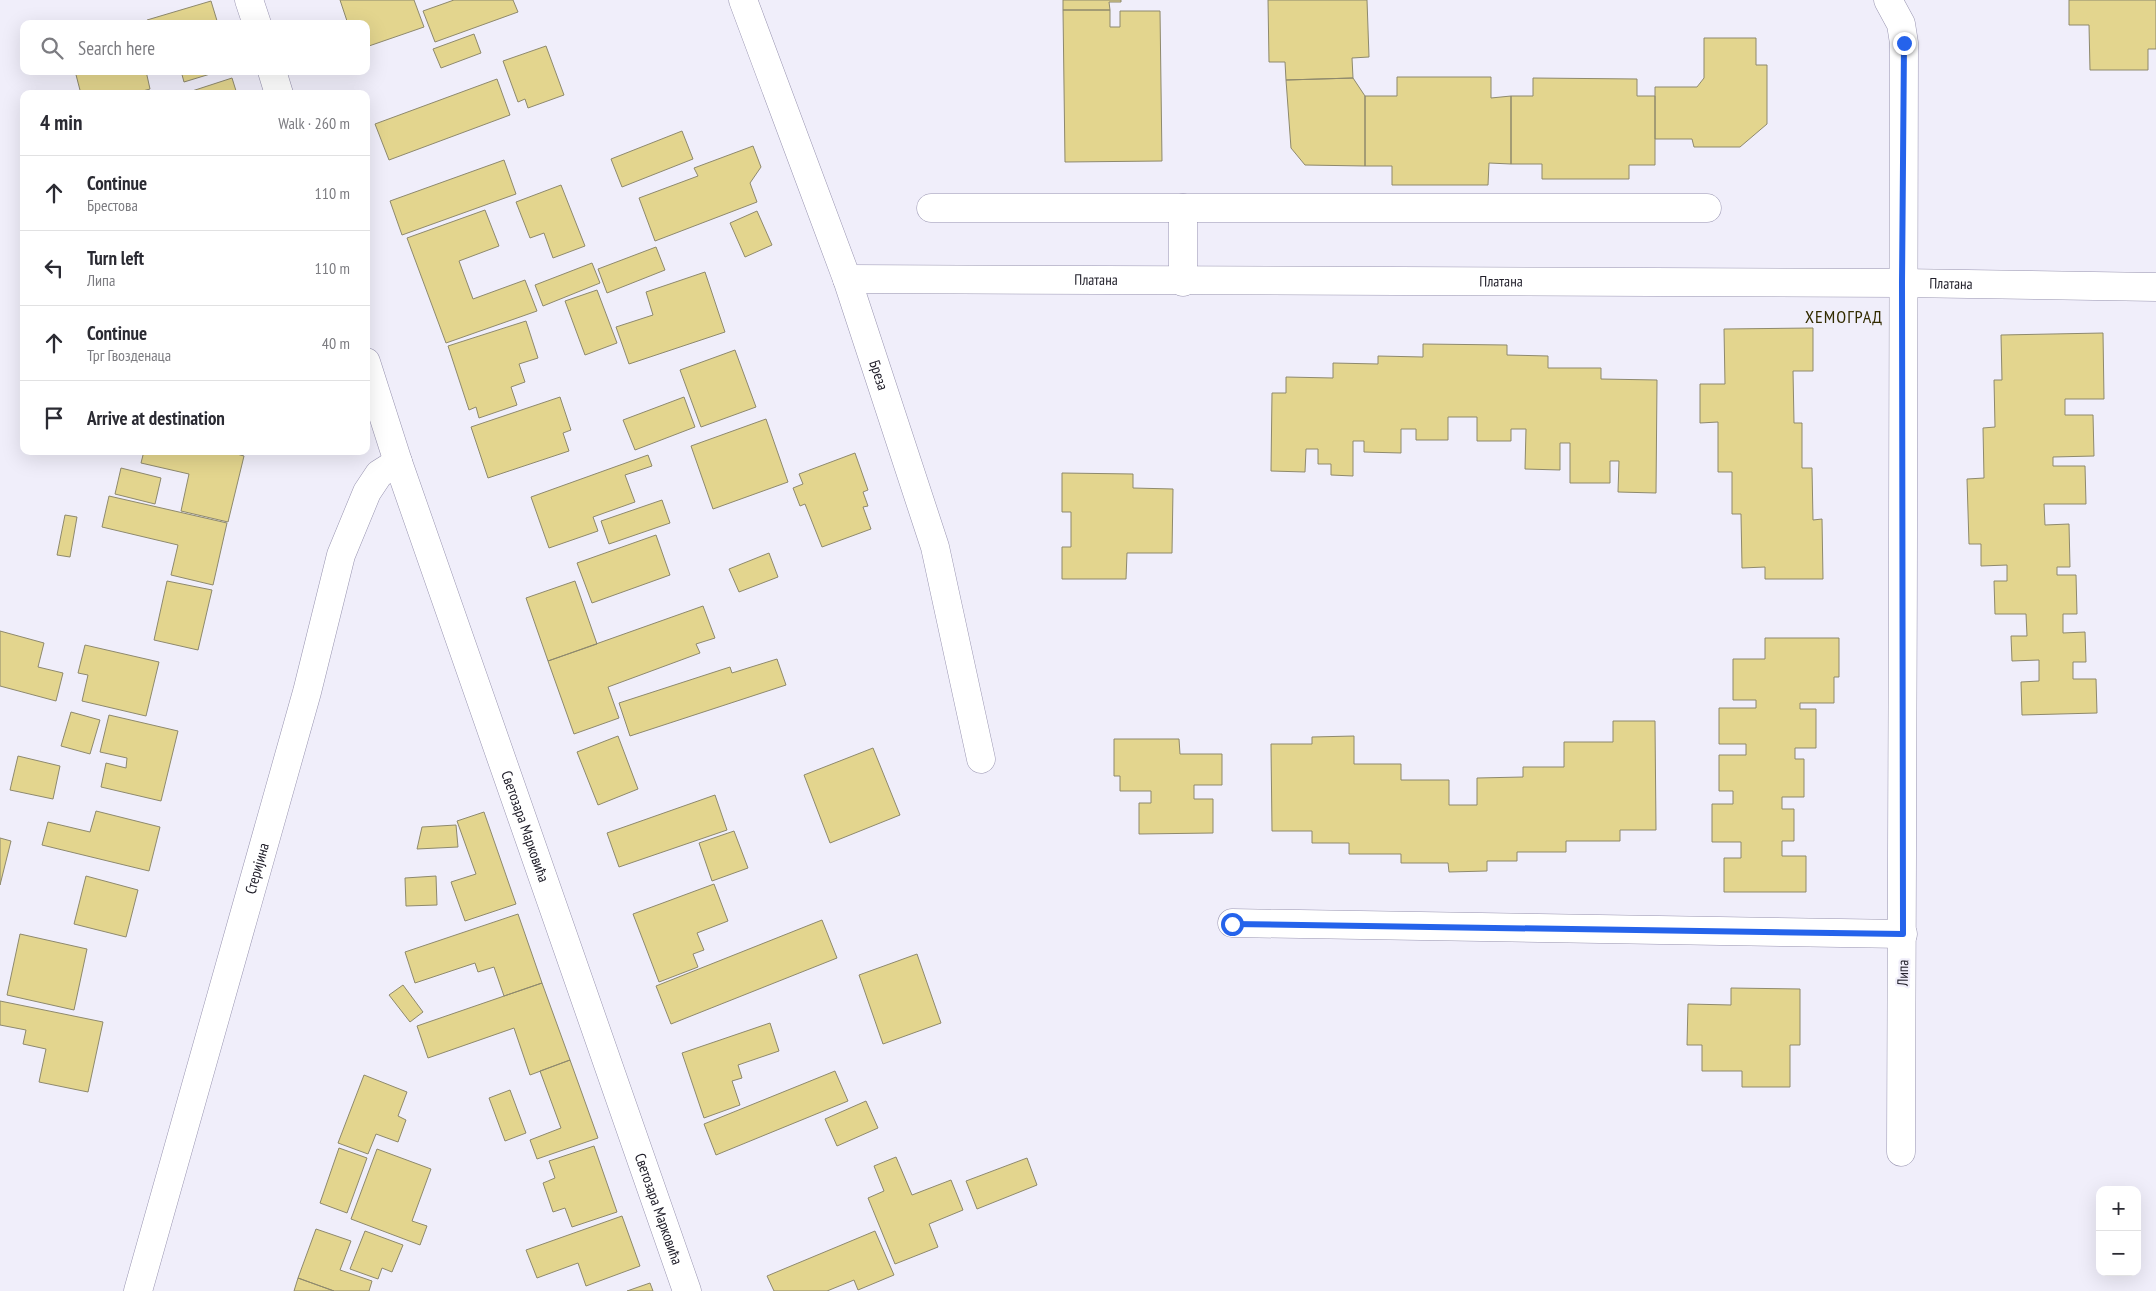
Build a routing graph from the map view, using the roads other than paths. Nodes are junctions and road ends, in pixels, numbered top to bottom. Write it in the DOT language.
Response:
graph roads {
  1 [pos="249,0"];
  2 [pos="743,0"];
  3 [pos="1888,0"];
  4 [pos="256,20"];
  5 [pos="273,75"];
  6 [pos="278,90"];
  7 [pos="931,208"];
  8 [pos="1183,208"];
  9 [pos="1707,208"];
  10 [pos="847,279"];
  11 [pos="1183,282"];
  12 [pos="1902,283"];
  13 [pos="2156,287"];
  14 [pos="370,374"];
  15 [pos="398,462"];
  16 [pos="981,759"];
  17 [pos="1232,924"];
  18 [pos="1903,934"];
  19 [pos="1901,1152"];
  20 [pos="138,1291"];
  21 [pos="687,1291"];
  1 -- 4 [label="street"];
  2 -- 10 [label="street, Бреза"];
  3 -- 12 [label="street, Липа"];
  5 -- 6 [label="street"];
  7 -- 8 [label="street"];
  8 -- 9 [label="street"];
  8 -- 11 [label="street"];
  10 -- 11 [label="street, Платана"];
  10 -- 16 [label="street, Бреза"];
  11 -- 12 [label="street, Платана"];
  12 -- 13 [label="street, Платана"];
  12 -- 18 [label="street, Липа"];
  14 -- 15 [label="street, Светозара Марковића"];
  15 -- 20 [label="street, Стеријина"];
  15 -- 21 [label="street, Светозара Марковића"];
  17 -- 18 [label="street"];
  18 -- 19 [label="street, Липа"];
}
